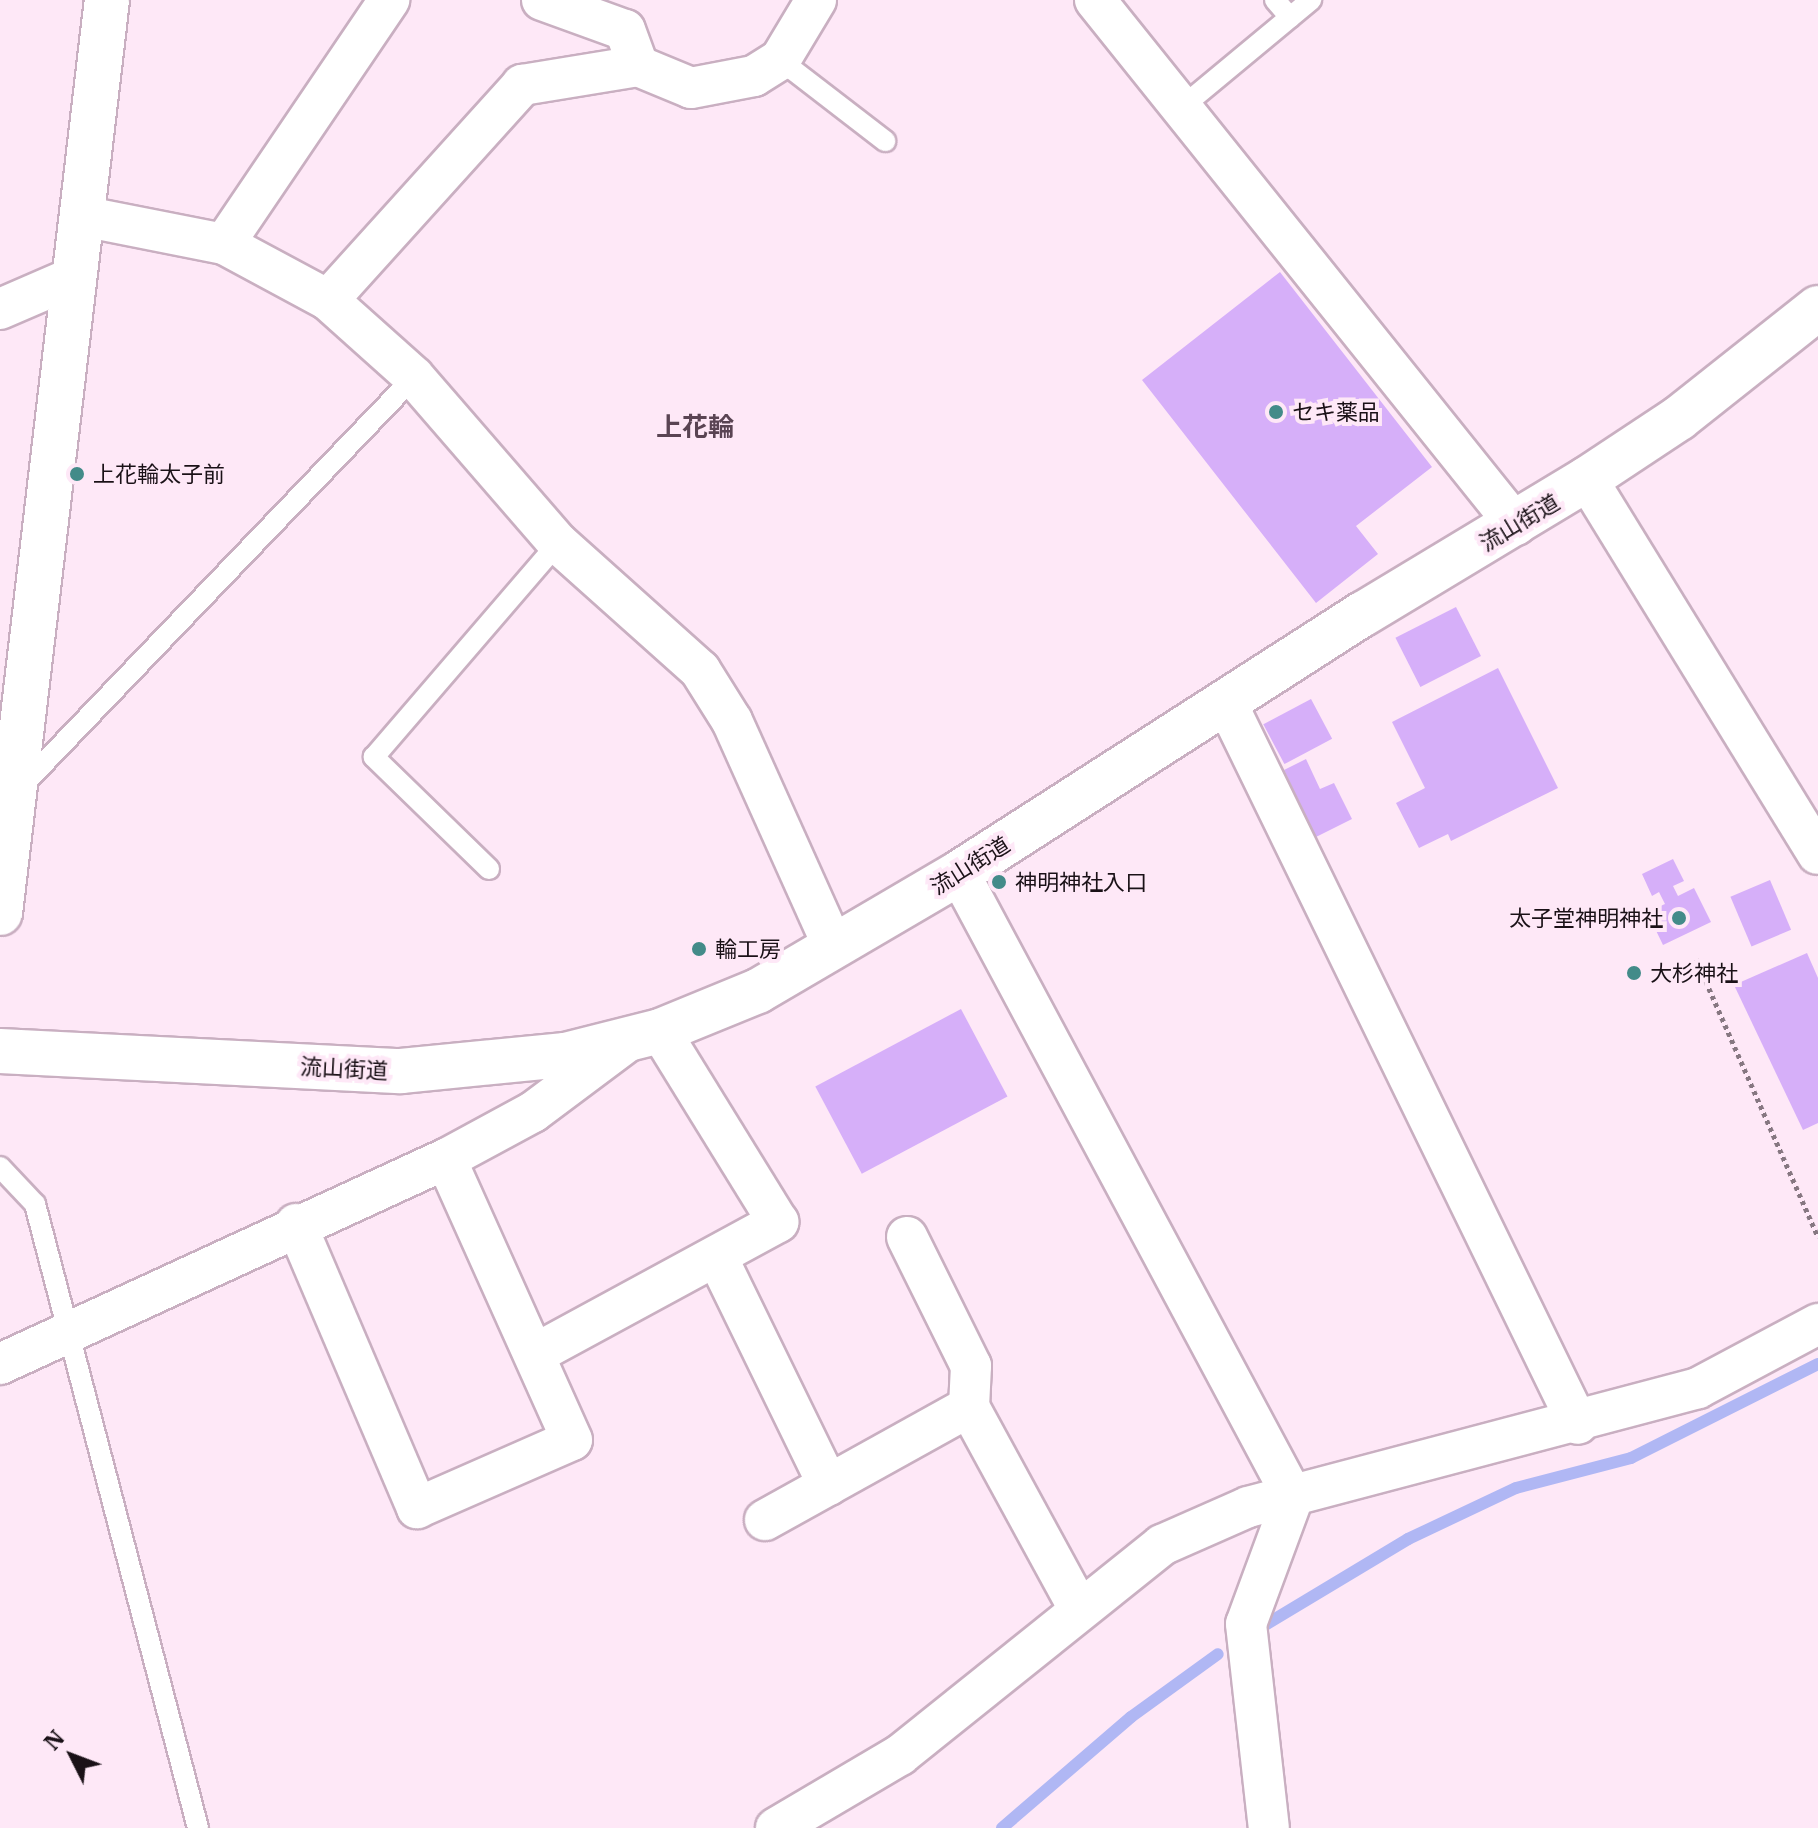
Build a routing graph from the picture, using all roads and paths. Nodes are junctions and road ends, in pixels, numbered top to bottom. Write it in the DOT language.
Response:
graph roads {
  1 [pos="107,0"];
  2 [pos="389,0"];
  3 [pos="542,0"];
  4 [pos="816,0"];
  5 [pos="1095,0"];
  6 [pos="1275,0"];
  7 [pos="1311,0"];
  8 [pos="1290,17"];
  9 [pos="780,60"];
  10 [pos="638,66"];
  11 [pos="1182,107"];
  12 [pos="885,141"];
  13 [pos="82,216"];
  14 [pos="224,244"];
  15 [pos="74,277"];
  16 [pos="328,300"];
  17 [pos="1818,308"];
  18 [pos="0,309"];
  19 [pos="414,377"];
  20 [pos="1587,479"];
  21 [pos="1516,525"];
  22 [pos="558,543"];
  23 [pos="1226,702"];
  24 [pos="13,795"];
  25 [pos="1818,854"];
  26 [pos="489,869"];
  27 [pos="959,873"];
  28 [pos="0,913"];
  29 [pos="833,946"];
  30 [pos="1696,959"];
  31 [pos="644,1036"];
  32 [pos="0,1051"];
  33 [pos="446,1159"];
  34 [pos="0,1167"];
  35 [pos="296,1224"];
  36 [pos="907,1237"];
  37 [pos="1818,1237"];
  38 [pos="717,1257"];
  39 [pos="1818,1324"];
  40 [pos="70,1329"];
  41 [pos="535,1354"];
  42 [pos="0,1364"];
  43 [pos="969,1407"];
  44 [pos="1578,1424"];
  45 [pos="828,1485"];
  46 [pos="1293,1497"];
  47 [pos="765,1520"];
  48 [pos="1079,1609"];
  49 [pos="198,1828"];
  50 [pos="776,1828"];
  51 [pos="1269,1828"];
  1 -- 13 [label="street"];
  2 -- 14 [label="street"];
  3 -- 10 [label="street"];
  4 -- 9 [label="street"];
  5 -- 11 [label="street"];
  6 -- 8 [label="lane"];
  7 -- 8 [label="lane"];
  8 -- 11 [label="lane"];
  9 -- 10 [label="street"];
  9 -- 12 [label="lane"];
  10 -- 16 [label="street"];
  11 -- 21 [label="street"];
  13 -- 14 [label="street"];
  13 -- 15 [label="street"];
  14 -- 16 [label="street"];
  15 -- 18 [label="street"];
  15 -- 24 [label="street"];
  16 -- 19 [label="street"];
  17 -- 20 [label="street, 流山街道"];
  19 -- 22 [label="street"];
  19 -- 24 [label="lane"];
  20 -- 21 [label="street, 流山街道"];
  20 -- 25 [label="street"];
  21 -- 23 [label="street, 流山街道"];
  22 -- 26 [label="lane"];
  22 -- 29 [label="street"];
  23 -- 27 [label="street, 流山街道"];
  23 -- 44 [label="street"];
  24 -- 28 [label="street"];
  27 -- 29 [label="street, 流山街道"];
  27 -- 46 [label="street"];
  29 -- 31 [label="street, 流山街道"];
  30 -- 37 [label="path"];
  31 -- 32 [label="street, 流山街道"];
  31 -- 33 [label="street"];
  31 -- 38 [label="street"];
  33 -- 35 [label="street"];
  33 -- 41 [label="street"];
  34 -- 40 [label="lane"];
  35 -- 40 [label="street"];
  35 -- 41 [label="street"];
  36 -- 43 [label="street"];
  38 -- 41 [label="street"];
  38 -- 45 [label="street"];
  39 -- 44 [label="street"];
  40 -- 42 [label="street"];
  40 -- 49 [label="lane"];
  43 -- 45 [label="street"];
  43 -- 48 [label="street"];
  44 -- 46 [label="street"];
  45 -- 47 [label="street"];
  46 -- 48 [label="street"];
  46 -- 51 [label="street"];
  48 -- 50 [label="street"];
}
